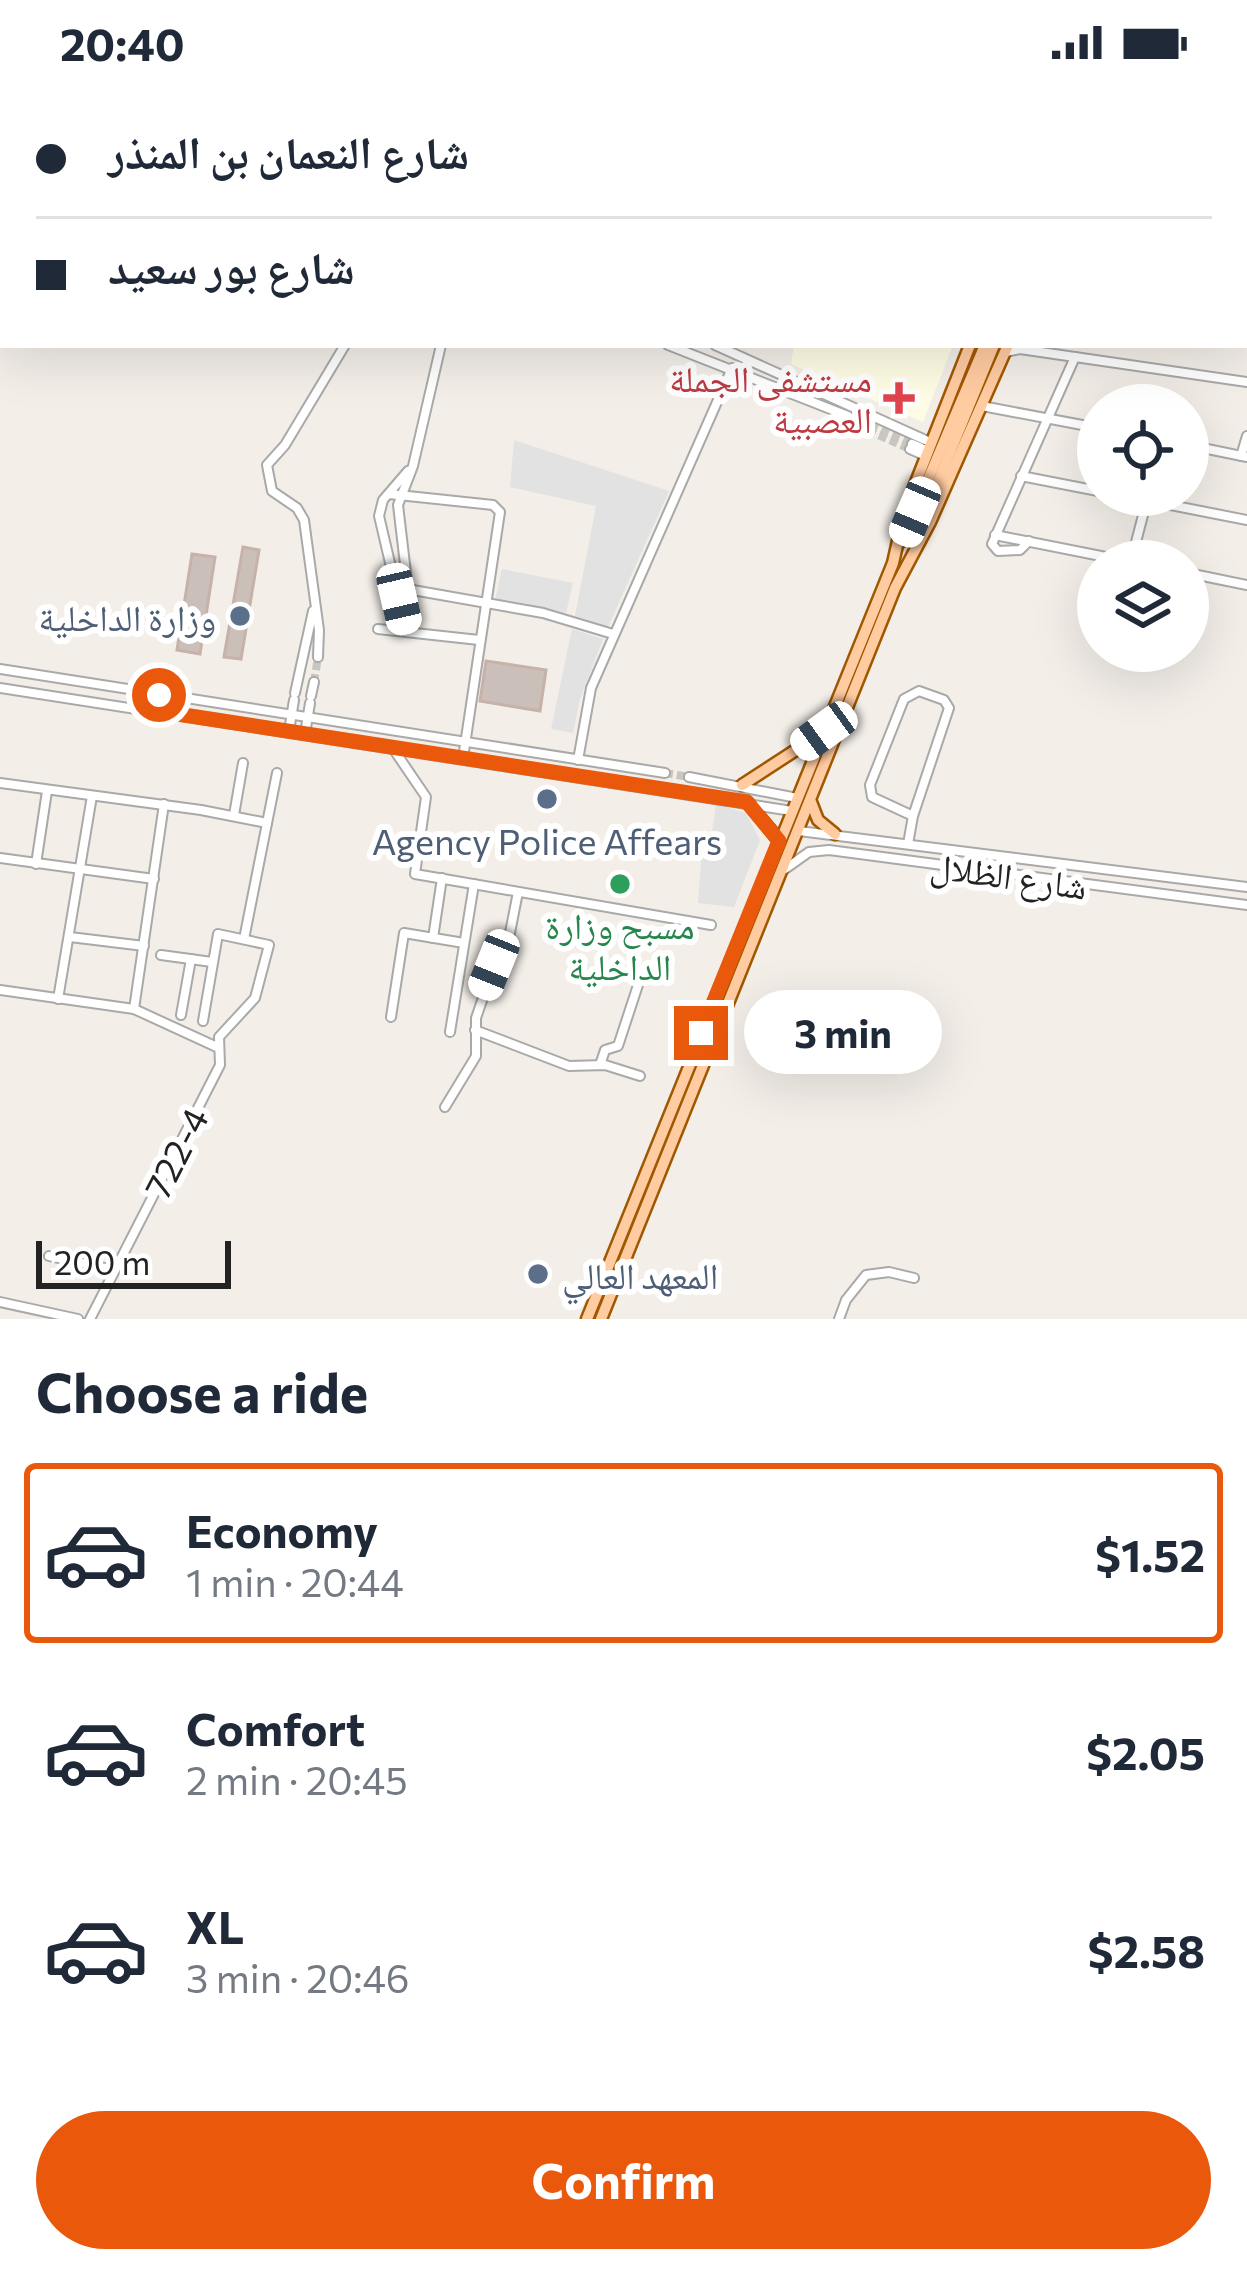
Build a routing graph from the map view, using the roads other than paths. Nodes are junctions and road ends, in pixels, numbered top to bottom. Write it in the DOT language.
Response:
graph roads {
  1 [pos="343,348"];
  2 [pos="440,348"];
  3 [pos="676,348"];
  4 [pos="722,348"];
  5 [pos="969,348"];
  6 [pos="984,348"];
  7 [pos="1008,348"];
  8 [pos="1009,348"];
  9 [pos="1016,348"];
  10 [pos="1076,357"];
  11 [pos="732,368"];
  12 [pos="1247,382"];
  13 [pos="982,406"];
  14 [pos="844,417"];
  15 [pos="1047,418"];
  16 [pos="1077,424"];
  17 [pos="1247,436"];
  18 [pos="911,447"];
  19 [pos="930,447"];
  20 [pos="1209,449"];
  21 [pos="1244,456"];
  22 [pos="415,459"];
  23 [pos="1021,476"];
  24 [pos="1077,487"];
  25 [pos="388,494"];
  26 [pos="400,496"];
  27 [pos="1209,512"];
  28 [pos="1247,520"];
  29 [pos="995,535"];
  30 [pos="1029,542"];
  31 [pos="1077,551"];
  32 [pos="898,567"];
  33 [pos="1209,578"];
  34 [pos="1247,585"];
  35 [pos="407,589"];
  36 [pos="485,603"];
  37 [pos="313,609"];
  38 [pos="378,629"];
  39 [pos="410,632"];
  40 [pos="613,634"];
  41 [pos="306,635"];
  42 [pos="320,637"];
  43 [pos="479,640"];
  44 [pos="318,657"];
  45 [pos="0,669"];
  46 [pos="314,682"];
  47 [pos="0,688"];
  48 [pos="163,694"];
  49 [pos="158,711"];
  50 [pos="292,714"];
  51 [pos="308,716"];
  52 [pos="290,731"];
  53 [pos="824,731"];
  54 [pos="305,734"];
  55 [pos="464,742"];
  56 [pos="392,747"];
  57 [pos="463,758"];
  58 [pos="578,760"];
  59 [pos="242,763"];
  60 [pos="637,769"];
  61 [pos="277,773"];
  62 [pos="664,773"];
  63 [pos="689,777"];
  64 [pos="0,783"];
  65 [pos="634,784"];
  66 [pos="742,785"];
  67 [pos="47,790"];
  68 [pos="92,796"];
  69 [pos="747,802"];
  70 [pos="811,802"];
  71 [pos="164,804"];
  72 [pos="795,804"];
  73 [pos="234,815"];
  74 [pos="913,816"];
  75 [pos="267,824"];
  76 [pos="799,831"];
  77 [pos="835,834"];
  78 [pos="779,841"];
  79 [pos="913,845"];
  80 [pos="0,858"];
  81 [pos="915,862"];
  82 [pos="36,864"];
  83 [pos="1077,867"];
  84 [pos="81,872"];
  85 [pos="1138,874"];
  86 [pos="780,875"];
  87 [pos="442,878"];
  88 [pos="154,879"];
  89 [pos="1076,882"];
  90 [pos="474,884"];
  91 [pos="1247,887"];
  92 [pos="1136,890"];
  93 [pos="518,892"];
  94 [pos="1247,905"];
  95 [pos="711,925"];
  96 [pos="70,937"];
  97 [pos="433,938"];
  98 [pos="244,939"];
  99 [pos="464,943"];
  100 [pos="144,946"];
  101 [pos="161,955"];
  102 [pos="191,959"];
  103 [pos="212,962"];
  104 [pos="639,982"];
  105 [pos="0,990"];
  106 [pos="58,1000"];
  107 [pos="134,1009"];
  108 [pos="182,1015"];
  109 [pos="391,1017"];
  110 [pos="203,1021"];
  111 [pos="475,1030"];
  112 [pos="450,1032"];
  113 [pos="218,1048"];
  114 [pos="600,1065"];
  115 [pos="640,1076"];
  116 [pos="445,1107"];
  117 [pos="49,1256"];
  118 [pos="114,1270"];
  119 [pos="914,1278"];
  120 [pos="0,1302"];
  121 [pos="78,1319"];
  122 [pos="90,1319"];
  123 [pos="587,1319"];
  124 [pos="601,1319"];
  125 [pos="839,1319"];
  1 -- 37 [label="street"];
  2 -- 22 [label="street"];
  3 -- 11 [label="street"];
  4 -- 19 [label="street"];
  5 -- 19 [label="main road"];
  6 -- 32 [label="main road"];
  7 -- 32 [label="main road"];
  8 -- 13 [label="main road"];
  9 -- 10 [label="street"];
  10 -- 12 [label="street"];
  10 -- 15 [label="street"];
  11 -- 14 [label="street"];
  11 -- 40 [label="street"];
  13 -- 15 [label="street"];
  13 -- 32 [label="main road"];
  15 -- 16 [label="street"];
  15 -- 23 [label="street"];
  17 -- 21 [label="street"];
  18 -- 19 [label="street"];
  19 -- 32 [label="main road"];
  20 -- 21 [label="street"];
  22 -- 25 [label="street"];
  22 -- 26 [label="street"];
  23 -- 24 [label="street"];
  23 -- 29 [label="street"];
  25 -- 26 [label="street"];
  25 -- 39 [label="street"];
  26 -- 35 [label="street"];
  26 -- 36 [label="street"];
  27 -- 28 [label="street"];
  29 -- 30 [label="street"];
  29 -- 30 [label="street"];
  30 -- 31 [label="street"];
  32 -- 53 [label="main road"];
  32 -- 70 [label="main road"];
  33 -- 34 [label="street"];
  35 -- 36 [label="street"];
  35 -- 39 [label="street"];
  36 -- 40 [label="street"];
  36 -- 43 [label="street"];
  37 -- 41 [label="street"];
  37 -- 42 [label="street"];
  38 -- 39 [label="street"];
  39 -- 43 [label="street"];
  40 -- 58 [label="street"];
  41 -- 42 [label="street"];
  41 -- 50 [label="street"];
  42 -- 44 [label="street"];
  43 -- 55 [label="street"];
  45 -- 48 [label="street"];
  46 -- 51 [label="street"];
  47 -- 49 [label="street"];
  48 -- 49 [label="street"];
  48 -- 50 [label="street"];
  49 -- 52 [label="street"];
  50 -- 51 [label="street"];
  50 -- 52 [label="street"];
  51 -- 54 [label="street"];
  51 -- 55 [label="street"];
  52 -- 54 [label="street"];
  53 -- 66 [label="main road"];
  53 -- 72 [label="main road"];
  54 -- 56 [label="street"];
  55 -- 57 [label="street"];
  55 -- 58 [label="street"];
  56 -- 57 [label="street"];
  56 -- 87 [label="street"];
  57 -- 65 [label="street"];
  58 -- 60 [label="street"];
  59 -- 73 [label="street"];
  60 -- 62 [label="street"];
  60 -- 65 [label="street"];
  61 -- 75 [label="street"];
  63 -- 66 [label="street"];
  64 -- 67 [label="street"];
  65 -- 69 [label="street"];
  66 -- 72 [label="street"];
  67 -- 68 [label="street"];
  67 -- 82 [label="street"];
  68 -- 71 [label="street"];
  68 -- 84 [label="street"];
  69 -- 72 [label="street"];
  69 -- 78 [label="main road"];
  70 -- 76 [label="main road"];
  70 -- 77 [label="main road"];
  71 -- 73 [label="street"];
  71 -- 88 [label="street"];
  72 -- 78 [label="main road"];
  73 -- 75 [label="street"];
  74 -- 74 [label="street"];
  74 -- 79 [label="street"];
  75 -- 98 [label="street"];
  76 -- 77 [label="street"];
  76 -- 86 [label="main road"];
  77 -- 79 [label="street"];
  78 -- 123 [label="main road"];
  79 -- 81 [label="street"];
  79 -- 83 [label="street"];
  80 -- 82 [label="street"];
  81 -- 86 [label="street, شارع الظلال"];
  81 -- 89 [label="street, شارع الظلال"];
  82 -- 84 [label="street"];
  83 -- 85 [label="street"];
  83 -- 89 [label="street"];
  84 -- 88 [label="street"];
  84 -- 96 [label="street"];
  85 -- 91 [label="street"];
  85 -- 92 [label="street"];
  86 -- 124 [label="main road"];
  87 -- 90 [label="street"];
  87 -- 97 [label="street"];
  88 -- 100 [label="street"];
  89 -- 92 [label="street, شارع الظلال"];
  90 -- 93 [label="street"];
  90 -- 99 [label="street"];
  92 -- 94 [label="street, شارع الظلال"];
  93 -- 95 [label="street"];
  93 -- 111 [label="street"];
  96 -- 100 [label="street"];
  96 -- 106 [label="street"];
  97 -- 99 [label="street"];
  97 -- 109 [label="street"];
  98 -- 103 [label="street"];
  98 -- 113 [label="street, 722-4"];
  99 -- 112 [label="street"];
  100 -- 107 [label="street"];
  101 -- 102 [label="street"];
  102 -- 103 [label="street"];
  102 -- 108 [label="street"];
  103 -- 110 [label="street"];
  104 -- 114 [label="street"];
  105 -- 106 [label="street"];
  106 -- 107 [label="street"];
  107 -- 113 [label="street"];
  111 -- 114 [label="street"];
  111 -- 116 [label="street"];
  113 -- 118 [label="street, 722-4"];
  114 -- 115 [label="street"];
  117 -- 118 [label="street"];
  118 -- 122 [label="street, 722-4"];
  119 -- 125 [label="street"];
  120 -- 121 [label="street"];
}
